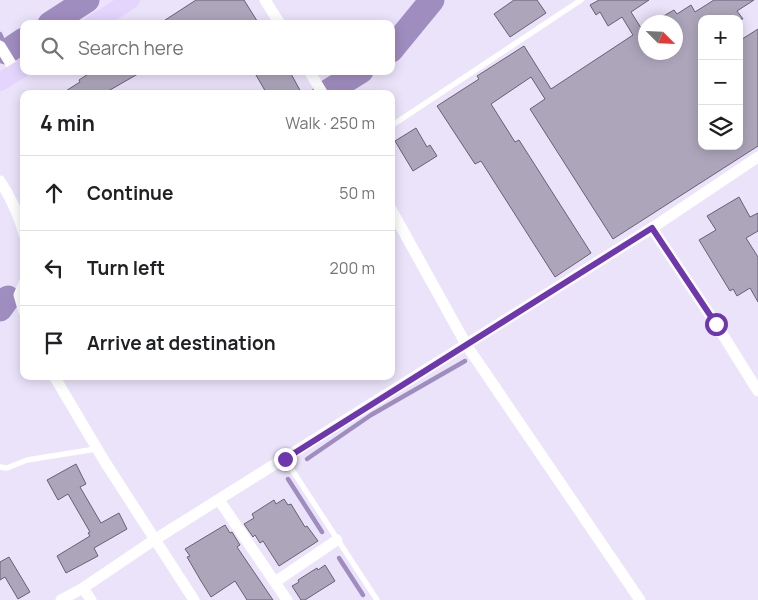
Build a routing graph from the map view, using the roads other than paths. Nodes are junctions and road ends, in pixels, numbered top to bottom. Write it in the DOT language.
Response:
graph roads {
  1 [pos="131,0"];
  2 [pos="266,0"];
  3 [pos="581,0"];
  4 [pos="99,20"];
  5 [pos="278,20"];
  6 [pos="0,46"];
  7 [pos="20,70"];
  8 [pos="311,75"];
  9 [pos="0,82"];
  10 [pos="321,90"];
  11 [pos="395,123"];
  12 [pos="758,157"];
  13 [pos="0,181"];
  14 [pos="395,216"];
  15 [pos="20,220"];
  16 [pos="652,228"];
  17 [pos="467,346"];
  18 [pos="56,380"];
  19 [pos="758,391"];
  20 [pos="96,449"];
  21 [pos="285,459"];
  22 [pos="0,467"];
  23 [pos="219,500"];
  24 [pos="154,540"];
  25 [pos="338,540"];
  26 [pos="275,582"];
  27 [pos="83,588"];
  28 [pos="61,600"];
  29 [pos="92,600"];
  30 [pos="194,600"];
  31 [pos="287,600"];
  32 [pos="376,600"];
  33 [pos="640,600"];
  1 -- 4 [label="main road"];
  2 -- 5 [label="street"];
  3 -- 11 [label="lane"];
  6 -- 7 [label="street"];
  7 -- 9 [label="main road"];
  8 -- 10 [label="street"];
  12 -- 16 [label="street"];
  13 -- 15 [label="street"];
  14 -- 17 [label="street"];
  16 -- 17 [label="street"];
  16 -- 19 [label="street"];
  17 -- 21 [label="street"];
  17 -- 33 [label="street"];
  18 -- 20 [label="street"];
  20 -- 22 [label="lane"];
  20 -- 24 [label="street"];
  21 -- 23 [label="street"];
  21 -- 25 [label="lane"];
  23 -- 24 [label="street"];
  23 -- 26 [label="street"];
  24 -- 27 [label="street"];
  24 -- 30 [label="street"];
  25 -- 26 [label="street"];
  25 -- 32 [label="lane"];
  26 -- 31 [label="street"];
  27 -- 28 [label="street"];
  27 -- 29 [label="street"];
}
